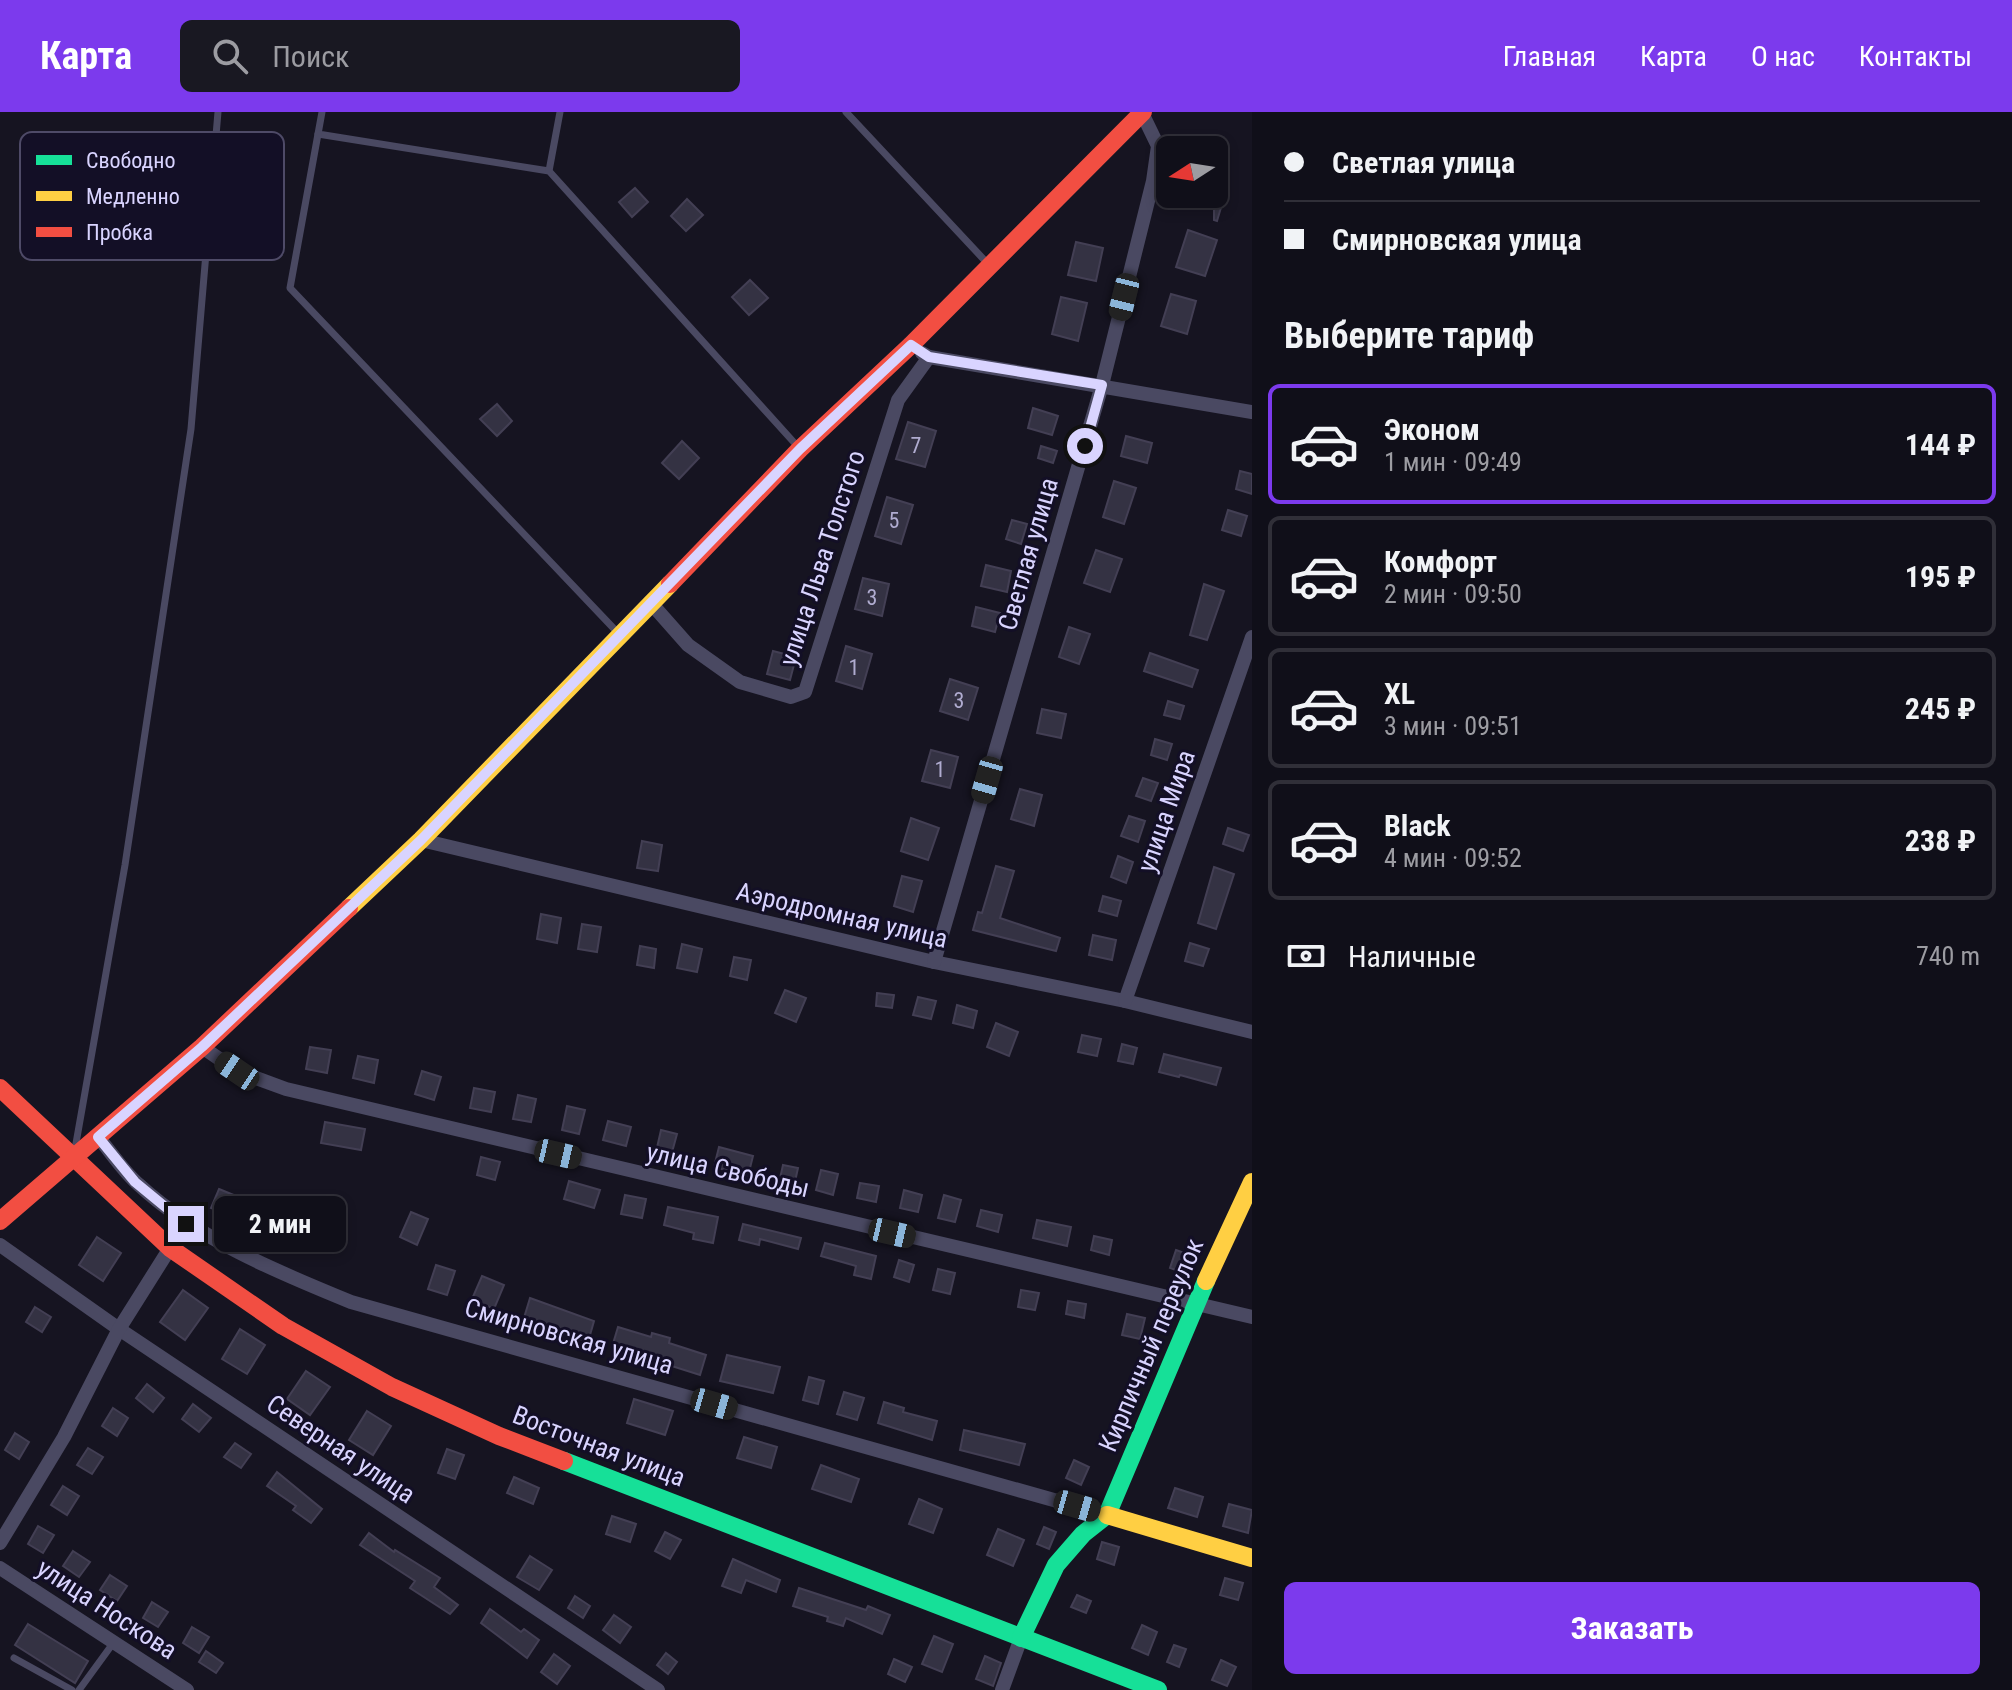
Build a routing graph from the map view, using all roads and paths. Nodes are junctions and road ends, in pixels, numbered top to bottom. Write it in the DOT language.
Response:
graph roads {
  1 [pos="218,112"];
  2 [pos="322,112"];
  3 [pos="560,112"];
  4 [pos="846,112"];
  5 [pos="1142,112"];
  6 [pos="216,132"];
  7 [pos="318,134"];
  8 [pos="549,171"];
  9 [pos="205,260"];
  10 [pos="990,266"];
  11 [pos="911,345"];
  12 [pos="929,357"];
  13 [pos="1102,385"];
  14 [pos="1252,412"];
  15 [pos="800,449"];
  16 [pos="650,602"];
  17 [pos="619,634"];
  18 [pos="1252,637"];
  19 [pos="421,840"];
  20 [pos="934,962"];
  21 [pos="1125,1001"];
  22 [pos="1252,1032"];
  23 [pos="202,1047"];
  24 [pos="0,1088"];
  25 [pos="98,1137"];
  26 [pos="73,1159"];
  27 [pos="1252,1182"];
  28 [pos="0,1221"];
  29 [pos="0,1245"];
  30 [pos="170,1248"];
  31 [pos="1195,1305"];
  32 [pos="1252,1317"];
  33 [pos="119,1329"];
  34 [pos="1107,1515"];
  35 [pos="0,1543"];
  36 [pos="1252,1558"];
  37 [pos="0,1568"];
  38 [pos="1021,1638"];
  39 [pos="114,1642"];
  40 [pos="14,1658"];
  41 [pos="72,1690"];
  42 [pos="79,1690"];
  43 [pos="187,1690"];
  44 [pos="658,1690"];
  45 [pos="1002,1690"];
  46 [pos="1158,1690"];
  1 -- 6 [label="lane"];
  2 -- 7 [label="lane"];
  3 -- 8 [label="lane"];
  4 -- 10 [label="lane"];
  5 -- 10 [label="street"];
  5 -- 13 [label="street, Светлая улица"];
  7 -- 8 [label="lane"];
  7 -- 17 [label="lane"];
  8 -- 15 [label="lane"];
  9 -- 26 [label="lane"];
  10 -- 11 [label="street"];
  11 -- 12 [label="street"];
  11 -- 15 [label="street"];
  12 -- 13 [label="street"];
  12 -- 16 [label="street, улица Льва Толстого"];
  13 -- 14 [label="street"];
  13 -- 20 [label="street, Светлая улица"];
  15 -- 16 [label="street"];
  16 -- 17 [label="street"];
  17 -- 19 [label="street"];
  18 -- 21 [label="street, улица Мира"];
  19 -- 20 [label="street, Аэродромная улица"];
  19 -- 23 [label="street"];
  20 -- 21 [label="street, Аэродромная улица"];
  21 -- 22 [label="street, Аэродромная улица"];
  23 -- 25 [label="street"];
  23 -- 31 [label="street, улица Свободы"];
  24 -- 26 [label="street, Восточная улица"];
  25 -- 26 [label="street"];
  25 -- 34 [label="street, Смирновская улица"];
  26 -- 28 [label="street"];
  26 -- 30 [label="street, Восточная улица"];
  27 -- 31 [label="street, Кирпичный переулок"];
  29 -- 33 [label="street, Северная улица"];
  30 -- 33 [label="street"];
  30 -- 38 [label="street, Восточная улица"];
  31 -- 32 [label="street, улица Свободы"];
  31 -- 34 [label="street, Кирпичный переулок"];
  33 -- 35 [label="street"];
  33 -- 44 [label="street, Северная улица"];
  34 -- 36 [label="street, Смирновская улица"];
  34 -- 38 [label="street, Кирпичный переулок"];
  37 -- 39 [label="street, улица Носкова"];
  38 -- 45 [label="street, Кирпичный переулок"];
  38 -- 46 [label="street, Восточная улица"];
  39 -- 42 [label="lane"];
  39 -- 43 [label="street, улица Носкова"];
  40 -- 41 [label="lane"];
}
